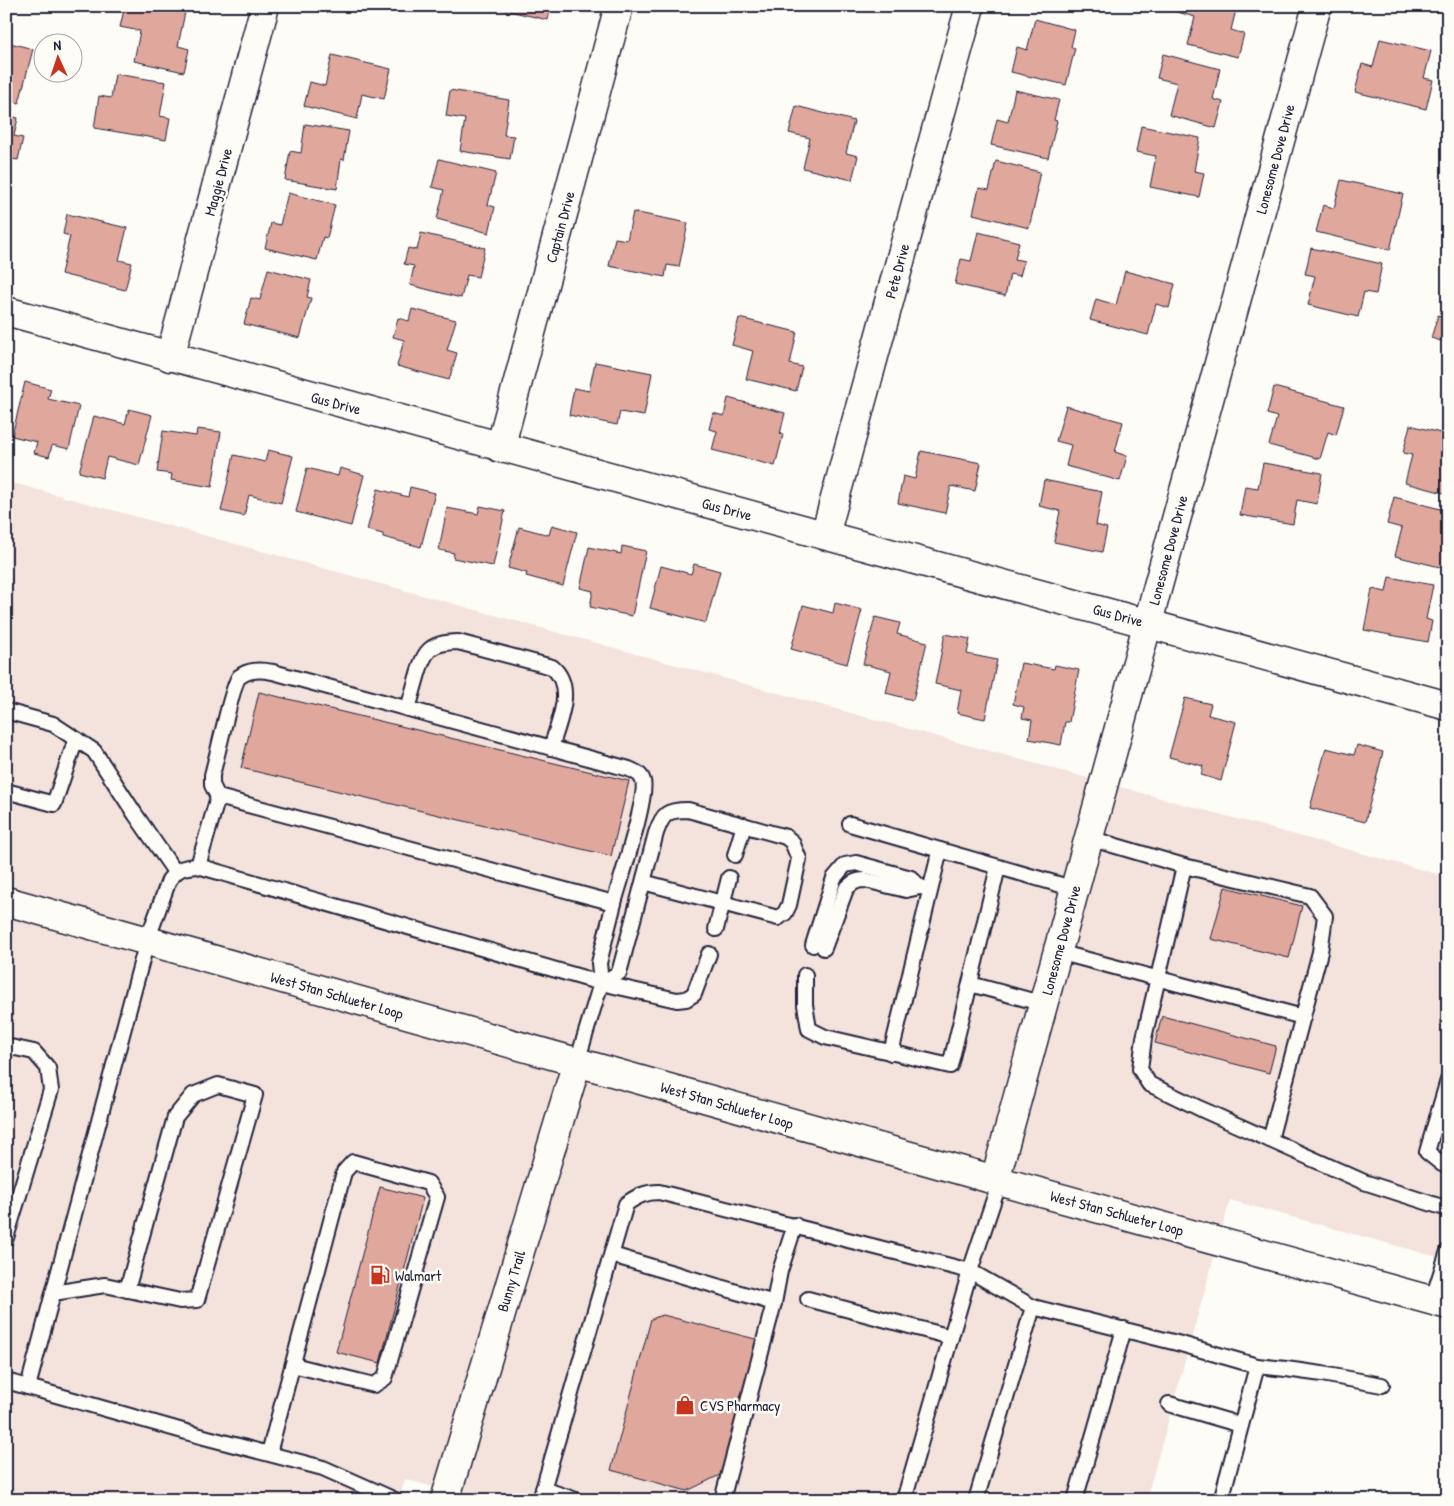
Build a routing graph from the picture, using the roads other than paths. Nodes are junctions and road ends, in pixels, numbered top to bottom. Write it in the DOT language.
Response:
graph roads {
  1 [pos="265,6"];
  2 [pos="619,6"];
  3 [pos="970,6"];
  4 [pos="1317,6"];
  5 [pos="6,311"];
  6 [pos="170,357"];
  7 [pos="500,448"];
  8 [pos="825,535"];
  9 [pos="1148,623"];
  10 [pos="1448,706"];
  11 [pos="408,709"];
  12 [pos="6,711"];
  13 [pos="76,739"];
  14 [pos="551,748"];
  15 [pos="6,791"];
  16 [pos="218,797"];
  17 [pos="850,824"];
  18 [pos="744,825"];
  19 [pos="1089,838"];
  20 [pos="940,850"];
  21 [pos="735,855"];
  22 [pos="198,866"];
  23 [pos="1184,866"];
  24 [pos="998,867"];
  25 [pos="175,872"];
  26 [pos="729,878"];
  27 [pos="643,882"];
  28 [pos="925,888"];
  29 [pos="1075,889"];
  30 [pos="6,901"];
  31 [pos="614,902"];
  32 [pos="723,903"];
  33 [pos="716,929"];
  34 [pos="147,941"];
  35 [pos="819,947"];
  36 [pos="1058,952"];
  37 [pos="708,954"];
  38 [pos="810,977"];
  39 [pos="1158,978"];
  40 [pos="601,983"];
  41 [pos="970,984"];
  42 [pos="1044,1004"];
  43 [pos="1302,1018"];
  44 [pos="6,1046"];
  45 [pos="891,1053"];
  46 [pos="577,1062"];
  47 [pos="1448,1080"];
  48 [pos="1270,1140"];
  49 [pos="1448,1166"];
  50 [pos="998,1181"];
  51 [pos="1448,1209"];
  52 [pos="795,1225"];
  53 [pos="6,1238"];
  54 [pos="1448,1250"];
  55 [pos="612,1255"];
  56 [pos="970,1272"];
  57 [pos="127,1290"];
  58 [pos="53,1293"];
  59 [pos="808,1299"];
  60 [pos="774,1303"];
  61 [pos="1440,1303"];
  62 [pos="1033,1307"];
  63 [pos="1124,1329"];
  64 [pos="951,1337"];
  65 [pos="293,1366"];
  66 [pos="1257,1366"];
  67 [pos="6,1381"];
  68 [pos="1382,1385"];
  69 [pos="28,1387"];
  70 [pos="1168,1404"];
  71 [pos="1242,1426"];
  72 [pos="269,1454"];
  73 [pos="541,1495"];
  74 [pos="395,1500"];
  75 [pos="445,1500"];
  76 [pos="576,1500"];
  77 [pos="722,1500"];
  78 [pos="904,1500"];
  79 [pos="976,1500"];
  80 [pos="1075,1500"];
  81 [pos="1221,1500"];
  1 -- 6 [label="street, Maggie Drive"];
  2 -- 7 [label="street, Captain Drive"];
  3 -- 8 [label="street, Pete Drive"];
  4 -- 9 [label="street, Lonesome Dove Drive"];
  5 -- 6 [label="street, Gus Drive"];
  6 -- 7 [label="street, Gus Drive"];
  7 -- 8 [label="street, Gus Drive"];
  8 -- 9 [label="street, Gus Drive"];
  9 -- 10 [label="street, Gus Drive"];
  9 -- 19 [label="street, Lonesome Dove Drive"];
  11 -- 14 [label="lane"];
  11 -- 14 [label="lane"];
  11 -- 16 [label="lane"];
  12 -- 13 [label="lane"];
  13 -- 15 [label="lane"];
  13 -- 25 [label="lane"];
  14 -- 31 [label="lane"];
  16 -- 22 [label="lane"];
  16 -- 31 [label="lane"];
  17 -- 20 [label="lane"];
  18 -- 21 [label="lane"];
  18 -- 27 [label="lane"];
  18 -- 32 [label="lane"];
  19 -- 23 [label="lane"];
  19 -- 29 [label="street, Lonesome Dove Drive"];
  20 -- 24 [label="lane"];
  20 -- 28 [label="lane"];
  22 -- 25 [label="lane"];
  22 -- 40 [label="lane"];
  23 -- 39 [label="lane"];
  23 -- 43 [label="lane"];
  24 -- 29 [label="lane"];
  24 -- 41 [label="lane"];
  25 -- 34 [label="lane"];
  26 -- 32 [label="lane"];
  27 -- 32 [label="lane"];
  27 -- 40 [label="lane"];
  28 -- 35 [label="lane"];
  28 -- 45 [label="lane"];
  29 -- 36 [label="street, Lonesome Dove Drive"];
  30 -- 34 [label="street, West Stan Schlueter Loop"];
  31 -- 40 [label="lane"];
  32 -- 33 [label="lane"];
  34 -- 46 [label="street, West Stan Schlueter Loop"];
  34 -- 58 [label="lane"];
  36 -- 39 [label="lane"];
  36 -- 42 [label="street, Lonesome Dove Drive"];
  37 -- 40 [label="lane"];
  38 -- 45 [label="lane"];
  39 -- 43 [label="lane"];
  39 -- 48 [label="lane"];
  40 -- 46 [label="lane"];
  41 -- 42 [label="lane"];
  41 -- 45 [label="lane"];
  42 -- 50 [label="street, Lonesome Dove Drive"];
  43 -- 48 [label="lane"];
  44 -- 53 [label="lane"];
  46 -- 50 [label="street, West Stan Schlueter Loop"];
  46 -- 75 [label="street, Bunny Trail"];
  47 -- 49 [label="lane"];
  48 -- 51 [label="lane"];
  50 -- 56 [label="lane"];
  50 -- 61 [label="street, West Stan Schlueter Loop"];
  52 -- 55 [label="lane"];
  52 -- 56 [label="lane"];
  52 -- 60 [label="lane"];
  54 -- 61 [label="lane"];
  55 -- 60 [label="lane"];
  55 -- 73 [label="lane"];
  56 -- 62 [label="lane"];
  56 -- 64 [label="lane"];
  57 -- 57 [label="lane"];
  57 -- 58 [label="lane"];
  58 -- 69 [label="lane"];
  59 -- 64 [label="lane"];
  60 -- 77 [label="lane"];
  62 -- 63 [label="lane"];
  62 -- 79 [label="lane"];
  63 -- 66 [label="lane"];
  63 -- 80 [label="lane"];
  64 -- 78 [label="lane"];
  65 -- 65 [label="lane"];
  65 -- 72 [label="lane"];
  66 -- 68 [label="lane"];
  66 -- 71 [label="lane"];
  67 -- 69 [label="lane"];
  69 -- 72 [label="lane"];
  70 -- 71 [label="lane"];
  71 -- 81 [label="lane"];
  72 -- 74 [label="lane"];
  73 -- 76 [label="lane"];
}
